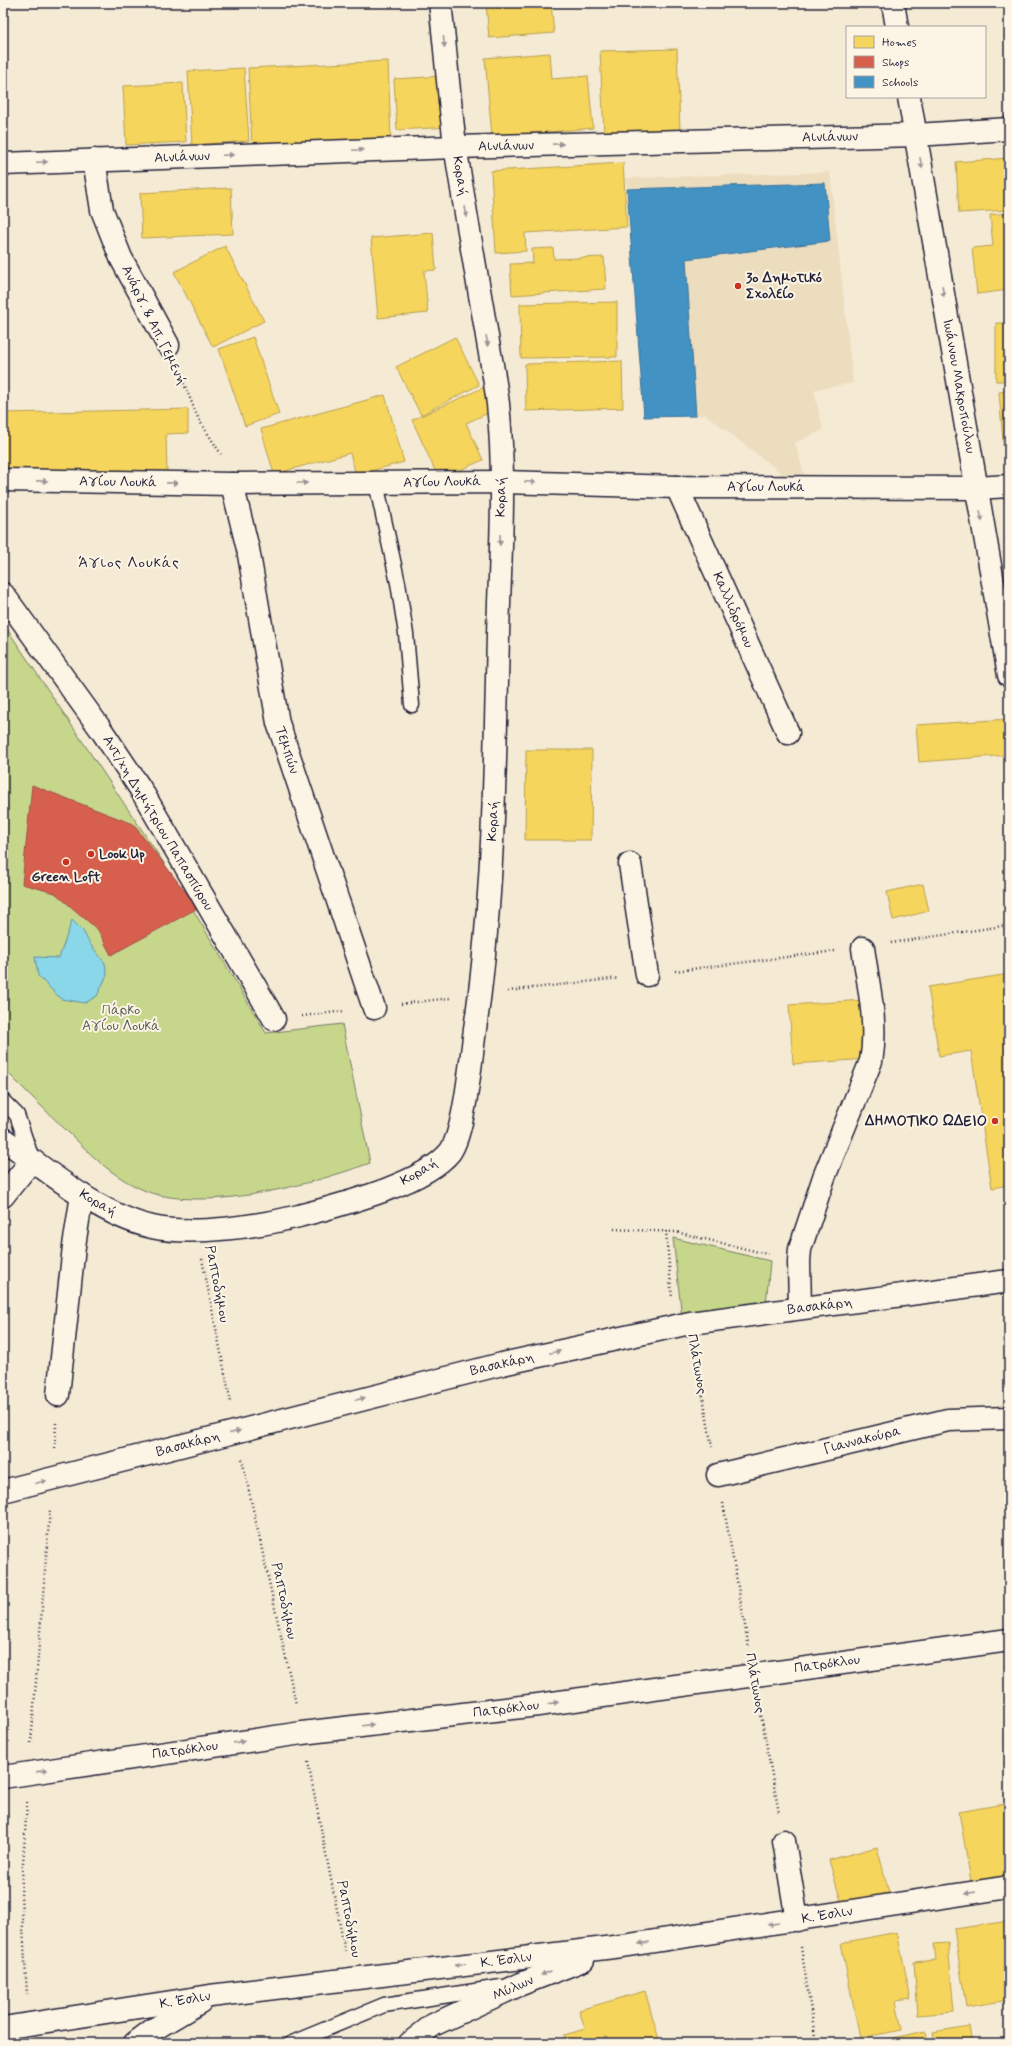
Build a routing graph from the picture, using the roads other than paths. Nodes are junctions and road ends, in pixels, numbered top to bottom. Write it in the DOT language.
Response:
graph roads {
  1 [pos="440,3"];
  2 [pos="893,3"];
  3 [pos="898,26"];
  4 [pos="909,98"];
  5 [pos="1009,129"];
  6 [pos="916,135"];
  7 [pos="455,147"];
  8 [pos="94,160"];
  9 [pos="3,164"];
  10 [pos="168,345"];
  11 [pos="3,480"];
  12 [pos="502,482"];
  13 [pos="376,483"];
  14 [pos="232,484"];
  15 [pos="1009,486"];
  16 [pos="677,487"];
  17 [pos="976,488"];
  18 [pos="3,594"];
  19 [pos="1009,675"];
  20 [pos="412,705"];
  21 [pos="788,733"];
  22 [pos="630,864"];
  23 [pos="863,948"];
  24 [pos="647,975"];
  25 [pos="374,1008"];
  26 [pos="274,1019"];
  27 [pos="3,1101"];
  28 [pos="3,1139"];
  29 [pos="32,1160"];
  30 [pos="82,1195"];
  31 [pos="3,1196"];
  32 [pos="1009,1281"];
  33 [pos="800,1308"];
  34 [pos="58,1395"];
  35 [pos="1009,1418"];
  36 [pos="718,1475"];
  37 [pos="3,1491"];
  38 [pos="1009,1640"];
  39 [pos="3,1777"];
  40 [pos="784,1841"];
  41 [pos="1009,1887"];
  42 [pos="797,1920"];
  43 [pos="622,1946"];
  44 [pos="521,1984"];
  45 [pos="210,1996"];
  46 [pos="3,2028"];
  47 [pos="135,2043"];
  48 [pos="292,2043"];
  49 [pos="410,2043"];
  1 -- 7 [label="street, Κοραή, one-way"];
  2 -- 3 [label="street"];
  4 -- 6 [label="street, Ιωάννου Μακροπούλου"];
  5 -- 6 [label="street, Αινιάνων"];
  7 -- 6 [label="street, Αινιάνων, one-way"];
  6 -- 17 [label="street, Ιωάννου Μακροπούλου, one-way"];
  8 -- 7 [label="street, Αινιάνων, one-way"];
  7 -- 12 [label="street, Κοραή, one-way"];
  9 -- 8 [label="street, Αινιάνων, one-way"];
  8 -- 10 [label="street, Ανάργ. & Απ. Γεμενή"];
  11 -- 14 [label="street, Αγίου Λουκά, one-way"];
  12 -- 13 [label="street, Αγίου Λουκά"];
  12 -- 16 [label="street, Αγίου Λουκά, one-way"];
  12 -- 30 [label="street, Κοραή, one-way"];
  14 -- 13 [label="street, Αγίου Λουκά, one-way"];
  13 -- 20 [label="lane"];
  14 -- 25 [label="street, Τεμπών"];
  15 -- 17 [label="street, Αγίου Λουκά"];
  16 -- 17 [label="street, Αγίου Λουκά"];
  16 -- 21 [label="street, Καλλιδρόμου"];
  17 -- 19 [label="street, Ιωάννου Μακροπούλου, one-way"];
  18 -- 26 [label="street, Αντ/χη Δημήτριου Παπασπύρου"];
  22 -- 24 [label="street"];
  23 -- 33 [label="street"];
  27 -- 29 [label="lane"];
  28 -- 29 [label="street, Κοραή"];
  29 -- 30 [label="street, Κοραή"];
  29 -- 31 [label="street"];
  30 -- 34 [label="street"];
  32 -- 33 [label="street, Βασακάρη"];
  37 -- 33 [label="street, Βασακάρη, one-way"];
  35 -- 36 [label="street, Γιαννακούρα"];
  39 -- 38 [label="street, Πατρόκλου, one-way"];
  40 -- 42 [label="street"];
  41 -- 42 [label="street, K. Έσλιν, one-way"];
  42 -- 43 [label="street, K. Έσλιν, one-way"];
  43 -- 44 [label="street, Μύλων, one-way"];
  43 -- 45 [label="street, K. Έσλιν, one-way"];
  44 -- 48 [label="lane"];
  44 -- 49 [label="street, Μύλων"];
  45 -- 46 [label="street, K. Έσλιν"];
  45 -- 47 [label="street"];
}
